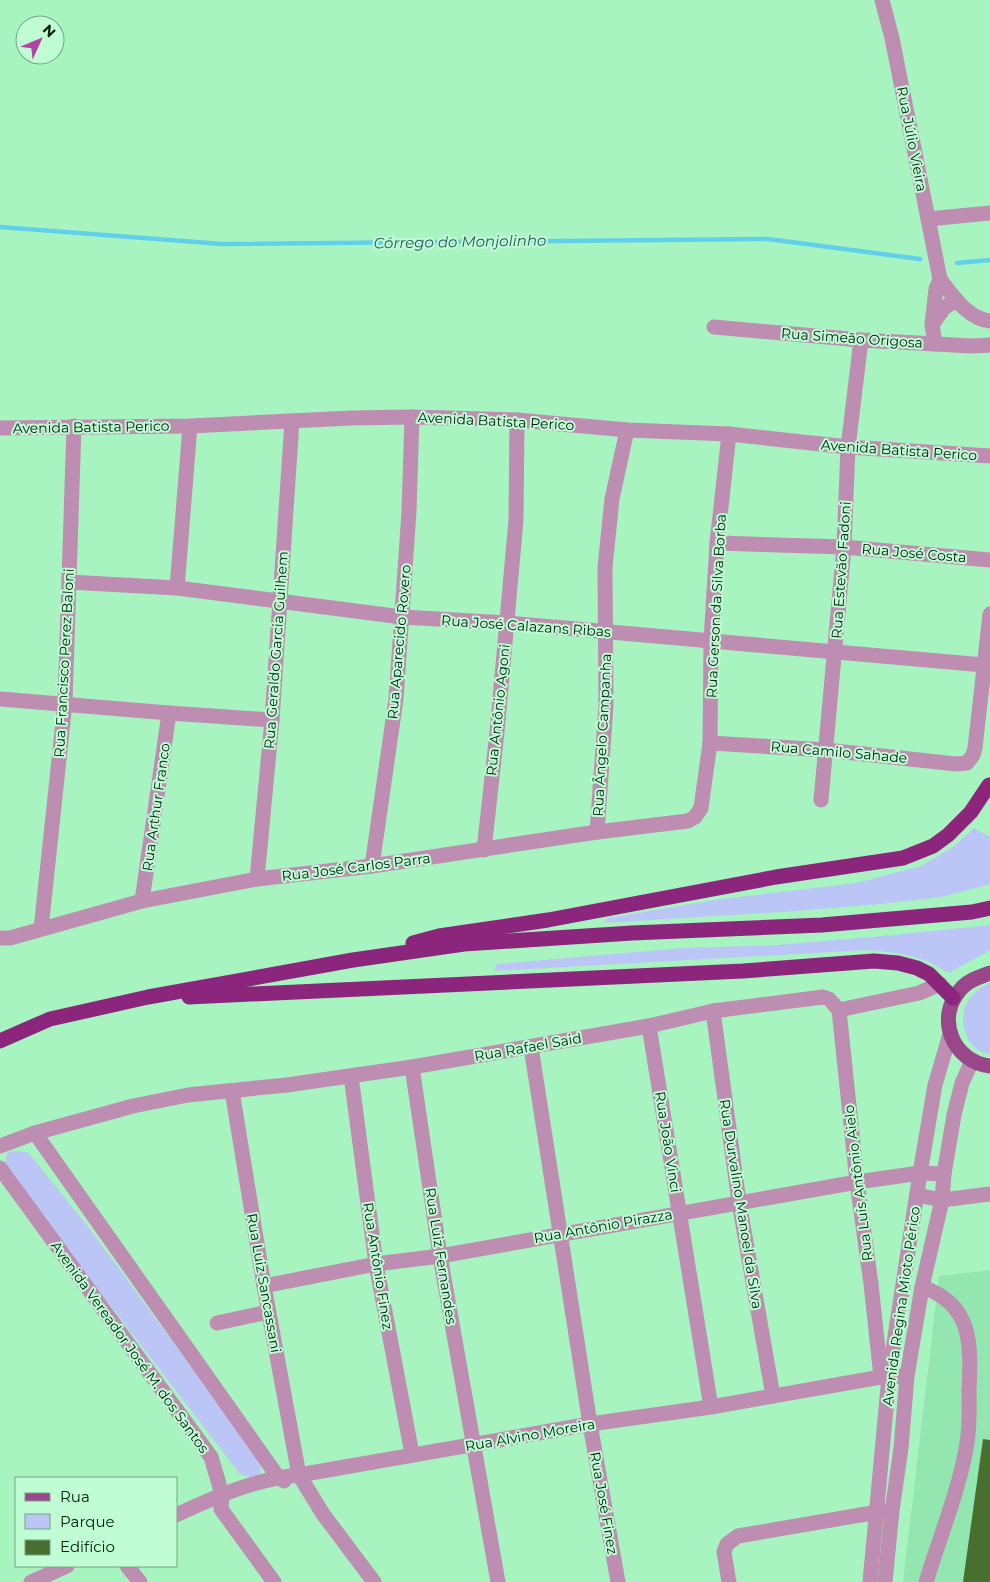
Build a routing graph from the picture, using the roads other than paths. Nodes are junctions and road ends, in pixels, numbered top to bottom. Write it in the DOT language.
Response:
graph roads {
  1 [pos="882,0"];
  2 [pos="990,213"];
  3 [pos="928,219"];
  4 [pos="940,278"];
  5 [pos="956,300"];
  6 [pos="990,321"];
  7 [pos="932,324"];
  8 [pos="714,327"];
  9 [pos="861,340"];
  10 [pos="935,344"];
  11 [pos="990,346"];
  12 [pos="412,417"];
  13 [pos="517,420"];
  14 [pos="292,421"];
  15 [pos="74,426"];
  16 [pos="190,426"];
  17 [pos="0,428"];
  18 [pos="627,430"];
  19 [pos="729,434"];
  20 [pos="848,447"];
  21 [pos="990,456"];
  22 [pos="717,543"];
  23 [pos="844,547"];
  24 [pos="990,560"];
  25 [pos="69,582"];
  26 [pos="177,588"];
  27 [pos="280,601"];
  28 [pos="990,614"];
  29 [pos="402,617"];
  30 [pos="507,623"];
  31 [pos="607,632"];
  32 [pos="711,641"];
  33 [pos="834,651"];
  34 [pos="984,665"];
  35 [pos="0,699"];
  36 [pos="65,703"];
  37 [pos="169,713"];
  38 [pos="272,720"];
  39 [pos="710,743"];
  40 [pos="826,750"];
  41 [pos="990,785"];
  42 [pos="821,800"];
  43 [pos="700,808"];
  44 [pos="597,832"];
  45 [pos="484,850"];
  46 [pos="372,866"];
  47 [pos="257,878"];
  48 [pos="142,901"];
  49 [pos="990,908"];
  50 [pos="41,930"];
  51 [pos="3,940"];
  52 [pos="353,960"];
  53 [pos="990,973"];
  54 [pos="940,984"];
  55 [pos="148,997"];
  56 [pos="953,998"];
  57 [pos="839,1010"];
  58 [pos="713,1011"];
  59 [pos="649,1026"];
  60 [pos="950,1034"];
  61 [pos="0,1042"];
  62 [pos="531,1047"];
  63 [pos="972,1061"];
  64 [pos="990,1066"];
  65 [pos="412,1067"];
  66 [pos="351,1076"];
  67 [pos="232,1091"];
  68 [pos="34,1133"];
  69 [pos="0,1146"];
  70 [pos="0,1168"];
  71 [pos="920,1172"];
  72 [pos="944,1174"];
  73 [pos="857,1182"];
  74 [pos="990,1194"];
  75 [pos="917,1195"];
  76 [pos="942,1200"];
  77 [pos="739,1202"];
  78 [pos="679,1212"];
  79 [pos="560,1234"];
  80 [pos="440,1256"];
  81 [pos="376,1264"];
  82 [pos="906,1271"];
  83 [pos="923,1280"];
  84 [pos="264,1286"];
  85 [pos="268,1312"];
  86 [pos="217,1323"];
  87 [pos="907,1376"];
  88 [pos="885,1377"];
  89 [pos="773,1396"];
  90 [pos="711,1407"];
  91 [pos="590,1424"];
  92 [pos="473,1445"];
  93 [pos="412,1454"];
  94 [pos="299,1475"];
  95 [pos="278,1477"];
  96 [pos="222,1494"];
  97 [pos="316,1501"];
  98 [pos="892,1511"];
  99 [pos="876,1512"];
  100 [pos="178,1514"];
  101 [pos="65,1567"];
  102 [pos="128,1567"];
  103 [pos="31,1582"];
  104 [pos="140,1582"];
  105 [pos="274,1582"];
  106 [pos="374,1582"];
  107 [pos="498,1582"];
  108 [pos="618,1582"];
  109 [pos="729,1582"];
  110 [pos="870,1582"];
  111 [pos="885,1582"];
  112 [pos="926,1582"];
  1 -- 3 [label="street, Rua Júlio Vieira"];
  2 -- 3 [label="street"];
  3 -- 4 [label="street, Rua Júlio Vieira"];
  4 -- 5 [label="street"];
  4 -- 7 [label="street"];
  5 -- 6 [label="street"];
  5 -- 7 [label="street"];
  7 -- 10 [label="street"];
  8 -- 9 [label="street, Rua Simeão Origosa"];
  9 -- 10 [label="street, Rua Simeão Origosa"];
  9 -- 20 [label="street, Rua Estevão Fadoni"];
  10 -- 11 [label="street, Rua Simeão Origosa"];
  12 -- 13 [label="street, Avenida Batista Perico"];
  12 -- 14 [label="street, Avenida Batista Perico"];
  12 -- 29 [label="street, Rua Aparecido Rovero"];
  13 -- 18 [label="street, Avenida Batista Perico"];
  13 -- 30 [label="street, Rua Antônio Agoni"];
  14 -- 16 [label="street, Avenida Batista Perico"];
  14 -- 27 [label="street, Rua Geraldo Garcia Guilhem"];
  15 -- 16 [label="street, Avenida Batista Perico"];
  15 -- 17 [label="street, Avenida Batista Perico"];
  15 -- 25 [label="street, Rua Francisco Perez Baloni"];
  16 -- 26 [label="street"];
  18 -- 19 [label="street, Avenida Batista Perico"];
  18 -- 31 [label="street, Rua Ângelo Campanha"];
  19 -- 20 [label="street, Avenida Batista Perico"];
  19 -- 22 [label="street, Rua Gerson da Silva Borba"];
  20 -- 21 [label="street, Avenida Batista Perico"];
  20 -- 23 [label="street, Rua Estevão Fadoni"];
  22 -- 23 [label="street, Rua José Costa"];
  22 -- 32 [label="street, Rua Gerson da Silva Borba"];
  23 -- 24 [label="street, Rua José Costa"];
  23 -- 33 [label="street, Rua Estevão Fadoni"];
  25 -- 26 [label="street, Rua José Calazans Ribas"];
  25 -- 36 [label="street, Rua Francisco Perez Baloni"];
  26 -- 27 [label="street, Rua José Calazans Ribas"];
  27 -- 29 [label="street, Rua José Calazans Ribas"];
  27 -- 38 [label="street, Rua Geraldo Garcia Guilhem"];
  28 -- 34 [label="street"];
  29 -- 30 [label="street, Rua José Calazans Ribas"];
  29 -- 46 [label="street, Rua Aparecido Rovero"];
  30 -- 31 [label="street, Rua José Calazans Ribas"];
  30 -- 45 [label="street, Rua Antônio Agoni"];
  31 -- 32 [label="street, Rua José Calazans Ribas"];
  31 -- 44 [label="street, Rua Ângelo Campanha"];
  32 -- 33 [label="street, Rua José Calazans Ribas"];
  32 -- 39 [label="street, Rua Gerson da Silva Borba"];
  33 -- 34 [label="street, Rua José Calazans Ribas"];
  33 -- 40 [label="street, Rua Estevão Fadoni"];
  34 -- 40 [label="street, Rua Camilo Sahade"];
  35 -- 36 [label="street"];
  36 -- 37 [label="street"];
  36 -- 50 [label="street, Rua Francisco Perez Baloni"];
  37 -- 38 [label="street"];
  37 -- 48 [label="street, Rua Arthur Franco"];
  38 -- 47 [label="street, Rua Geraldo Garcia Guilhem"];
  39 -- 40 [label="street, Rua Camilo Sahade"];
  39 -- 43 [label="street, Rua Gerson da Silva Borba"];
  40 -- 42 [label="street, Rua Estevão Fadoni"];
  41 -- 52 [label="highway"];
  43 -- 44 [label="street, Rua José Carlos Parra"];
  44 -- 45 [label="street, Rua José Carlos Parra"];
  45 -- 46 [label="street, Rua José Carlos Parra"];
  46 -- 47 [label="street, Rua José Carlos Parra"];
  47 -- 48 [label="street, Rua José Carlos Parra"];
  48 -- 50 [label="street, Rua José Carlos Parra"];
  49 -- 52 [label="highway"];
  50 -- 51 [label="street, Rua José Carlos Parra"];
  52 -- 55 [label="highway"];
  53 -- 56 [label="main road"];
  54 -- 55 [label="highway"];
  54 -- 56 [label="highway"];
  54 -- 57 [label="street"];
  55 -- 61 [label="highway"];
  56 -- 60 [label="main road"];
  57 -- 58 [label="street, Rua Rafael Said"];
  57 -- 73 [label="street, Rua Luís Antônio Aielo"];
  58 -- 59 [label="street, Rua Rafael Said"];
  58 -- 77 [label="street, Rua Durvalino Manoel da Silva"];
  59 -- 62 [label="street, Rua Rafael Said"];
  59 -- 78 [label="street, Rua João Vinci"];
  60 -- 63 [label="main road"];
  60 -- 71 [label="street, Avenida Regina Mioto Périco"];
  62 -- 65 [label="street, Rua Rafael Said"];
  62 -- 79 [label="street, Rua José Finez"];
  63 -- 64 [label="main road"];
  63 -- 72 [label="street, Avenida Regina Mioto Périco"];
  65 -- 66 [label="street, Rua Rafael Said"];
  65 -- 80 [label="street, Rua Luiz Fernandes"];
  66 -- 67 [label="street, Rua Rafael Said"];
  66 -- 81 [label="street, Rua Antônio Finez"];
  67 -- 68 [label="street, Rua Rafael Said"];
  67 -- 84 [label="street, Rua Luiz Sancassani"];
  68 -- 69 [label="street, Rua Rafael Said"];
  68 -- 95 [label="street"];
  70 -- 96 [label="street, Avenida Vereador José M. dos Santos"];
  71 -- 72 [label="street, Rua Antônio Pirazza"];
  71 -- 73 [label="street, Rua Antônio Pirazza"];
  71 -- 75 [label="street, Avenida Regina Mioto Périco"];
  72 -- 76 [label="street, Avenida Regina Mioto Périco"];
  73 -- 77 [label="street, Rua Antônio Pirazza"];
  73 -- 88 [label="street, Rua Luís Antônio Aielo"];
  74 -- 76 [label="street"];
  75 -- 76 [label="street"];
  75 -- 82 [label="street, Avenida Regina Mioto Périco"];
  76 -- 83 [label="street, Avenida Regina Mioto Périco"];
  77 -- 78 [label="street, Rua Antônio Pirazza"];
  77 -- 89 [label="street, Rua Durvalino Manoel da Silva"];
  78 -- 79 [label="street, Rua Antônio Pirazza"];
  78 -- 90 [label="street, Rua João Vinci"];
  79 -- 80 [label="street, Rua Antônio Pirazza"];
  79 -- 91 [label="street, Rua José Finez"];
  80 -- 81 [label="street, Rua Antônio Pirazza"];
  80 -- 92 [label="street, Rua Luiz Fernandes"];
  81 -- 84 [label="street, Rua Antônio Pirazza"];
  81 -- 93 [label="street, Rua Antônio Finez"];
  82 -- 83 [label="street"];
  82 -- 88 [label="street, Avenida Regina Mioto Périco"];
  83 -- 87 [label="street, Avenida Regina Mioto Périco"];
  83 -- 112 [label="street"];
  84 -- 85 [label="street, Rua Luiz Sancassani"];
  85 -- 86 [label="street"];
  85 -- 94 [label="street, Rua Luiz Sancassani"];
  87 -- 88 [label="street, Rua Alvino Moreira"];
  87 -- 98 [label="street, Avenida Regina Mioto Périco"];
  88 -- 89 [label="street, Rua Alvino Moreira"];
  88 -- 99 [label="street, Avenida Regina Mioto Périco"];
  89 -- 90 [label="street, Rua Alvino Moreira"];
  90 -- 91 [label="street, Rua Alvino Moreira"];
  91 -- 92 [label="street, Rua Alvino Moreira"];
  91 -- 108 [label="street, Rua José Finez"];
  92 -- 93 [label="street, Rua Alvino Moreira"];
  92 -- 107 [label="street, Rua Luiz Fernandes"];
  93 -- 94 [label="street, Rua Alvino Moreira"];
  94 -- 95 [label="street, Rua Alvino Moreira"];
  94 -- 97 [label="street"];
  95 -- 96 [label="street, Rua Alvino Moreira"];
  95 -- 97 [label="street"];
  96 -- 100 [label="street, Rua Alvino Moreira"];
  96 -- 105 [label="street, Avenida Vereador José M. dos Santos"];
  97 -- 106 [label="street"];
  98 -- 99 [label="street"];
  98 -- 111 [label="street, Avenida Regina Mioto Périco"];
  99 -- 109 [label="street"];
  99 -- 110 [label="street, Avenida Regina Mioto Périco"];
  101 -- 103 [label="street"];
  102 -- 104 [label="street"];
}
